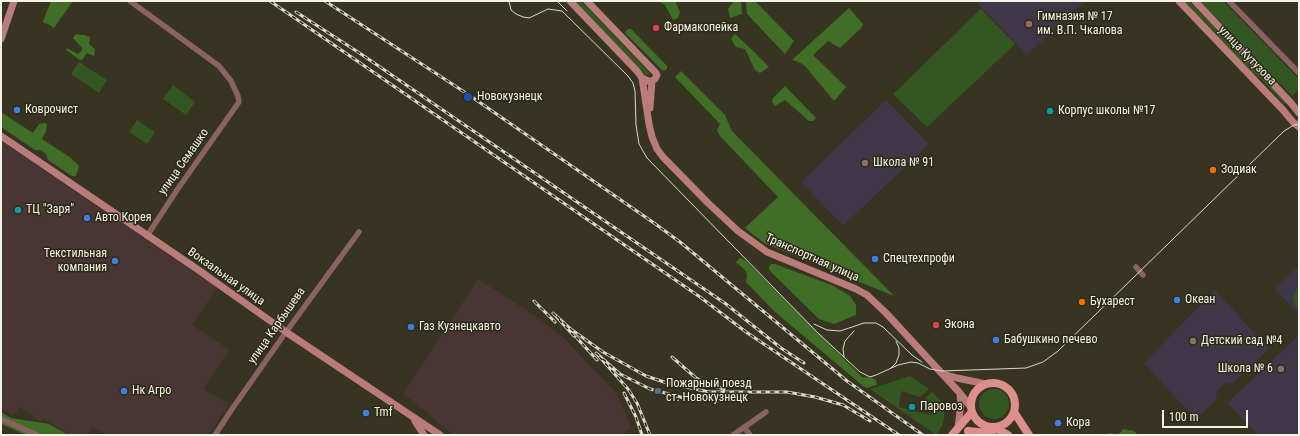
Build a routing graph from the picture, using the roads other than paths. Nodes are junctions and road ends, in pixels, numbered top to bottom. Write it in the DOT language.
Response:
graph roads {
  1 [pos="14,1"];
  2 [pos="130,1"];
  3 [pos="570,1"];
  4 [pos="587,1"];
  5 [pos="1179,1"];
  6 [pos="1194,1"];
  7 [pos="1229,1"];
  8 [pos="1,39"];
  9 [pos="1299,73"];
  10 [pos="642,78"];
  11 [pos="654,78"];
  12 [pos="1299,113"];
  13 [pos="649,124"];
  14 [pos="1299,127"];
  15 [pos="1,136"];
  16 [pos="359,232"];
  17 [pos="147,236"];
  18 [pos="1136,267"];
  19 [pos="1143,275"];
  20 [pos="286,332"];
  21 [pos="942,373"];
  22 [pos="986,384"];
  23 [pos="959,392"];
  24 [pos="971,409"];
  25 [pos="766,412"];
  26 [pos="1014,412"];
  27 [pos="412,418"];
  28 [pos="1,419"];
  29 [pos="982,425"];
  30 [pos="744,427"];
  31 [pos="958,428"];
  32 [pos="993,431"];
  33 [pos="965,433"];
  34 [pos="37,435"];
  35 [pos="215,435"];
  36 [pos="424,435"];
  37 [pos="440,435"];
  38 [pos="733,435"];
  39 [pos="750,435"];
  40 [pos="952,435"];
  41 [pos="1008,435"];
  42 [pos="1029,435"];
  1 -- 8 [label="main road"];
  2 -- 17 [label="street, улица Семашко"];
  3 -- 10 [label="main road"];
  4 -- 11 [label="main road"];
  5 -- 14 [label="main road, улица Кутузова"];
  6 -- 12 [label="main road, улица Кутузова"];
  7 -- 9 [label="street"];
  10 -- 11 [label="main road"];
  10 -- 13 [label="main road, Транспортная улица"];
  11 -- 13 [label="main road, Транспортная улица"];
  13 -- 21 [label="main road, Транспортная улица"];
  15 -- 17 [label="main road, Вокзальная улица"];
  16 -- 20 [label="street, улица Карбышева"];
  17 -- 20 [label="main road, Вокзальная улица"];
  18 -- 19 [label="street"];
  20 -- 27 [label="main road, Вокзальная улица"];
  20 -- 35 [label="street, улица Карбышева"];
  21 -- 22 [label="main road"];
  21 -- 23 [label="main road, Транспортная улица"];
  22 -- 24 [label="main road"];
  22 -- 26 [label="main road"];
  23 -- 24 [label="main road, Транспортная улица"];
  23 -- 31 [label="main road"];
  24 -- 29 [label="main road"];
  24 -- 31 [label="main road"];
  25 -- 30 [label="street"];
  26 -- 32 [label="main road"];
  26 -- 42 [label="main road"];
  27 -- 36 [label="main road"];
  27 -- 37 [label="main road, Вокзальная улица"];
  28 -- 34 [label="street"];
  29 -- 32 [label="main road"];
  29 -- 33 [label="main road"];
  30 -- 38 [label="street"];
  30 -- 39 [label="street"];
  31 -- 40 [label="main road"];
  32 -- 33 [label="main road"];
  32 -- 41 [label="main road"];
}
